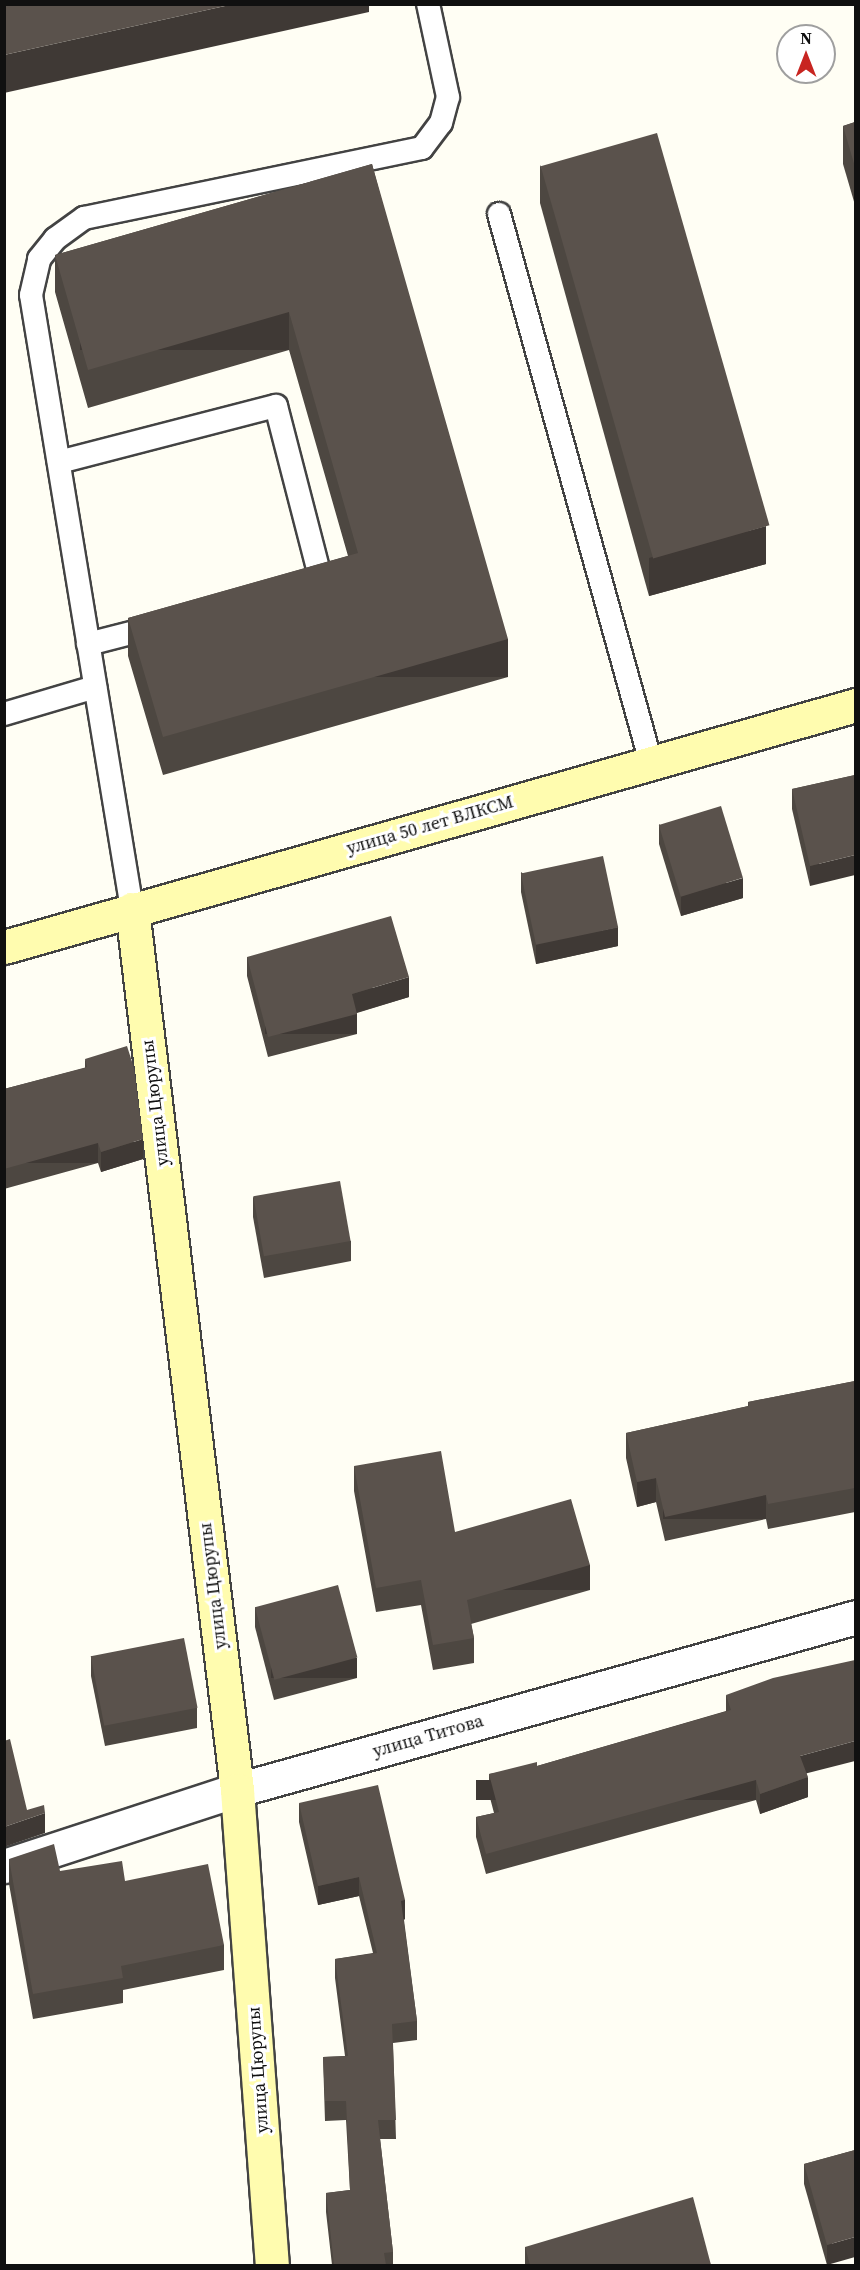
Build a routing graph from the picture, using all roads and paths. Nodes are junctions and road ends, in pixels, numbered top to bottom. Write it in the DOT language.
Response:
graph roads {
  1 [pos="428,4"];
  2 [pos="499,214"];
  3 [pos="59,462"];
  4 [pos="289,592"];
  5 [pos="177,621"];
  6 [pos="88,644"];
  7 [pos="95,687"];
  8 [pos="855,705"];
  9 [pos="4,714"];
  10 [pos="651,763"];
  11 [pos="132,909"];
  12 [pos="4,947"];
  13 [pos="855,1617"];
  14 [pos="237,1790"];
  15 [pos="4,1866"];
  16 [pos="272,2265"];
  1 -- 3 [label="lane"];
  2 -- 10 [label="lane"];
  3 -- 4 [label="lane"];
  3 -- 6 [label="lane"];
  5 -- 6 [label="lane"];
  6 -- 7 [label="lane"];
  7 -- 9 [label="lane"];
  7 -- 11 [label="lane"];
  8 -- 10 [label="street, улица 50 лет ВЛКСМ"];
  10 -- 11 [label="street, улица 50 лет ВЛКСМ"];
  11 -- 12 [label="street, улица 50 лет ВЛКСМ"];
  11 -- 14 [label="street, улица Цюрупы"];
  13 -- 14 [label="street, улица Титова"];
  14 -- 15 [label="street, улица Титова"];
  14 -- 16 [label="street, улица Цюрупы"];
}
